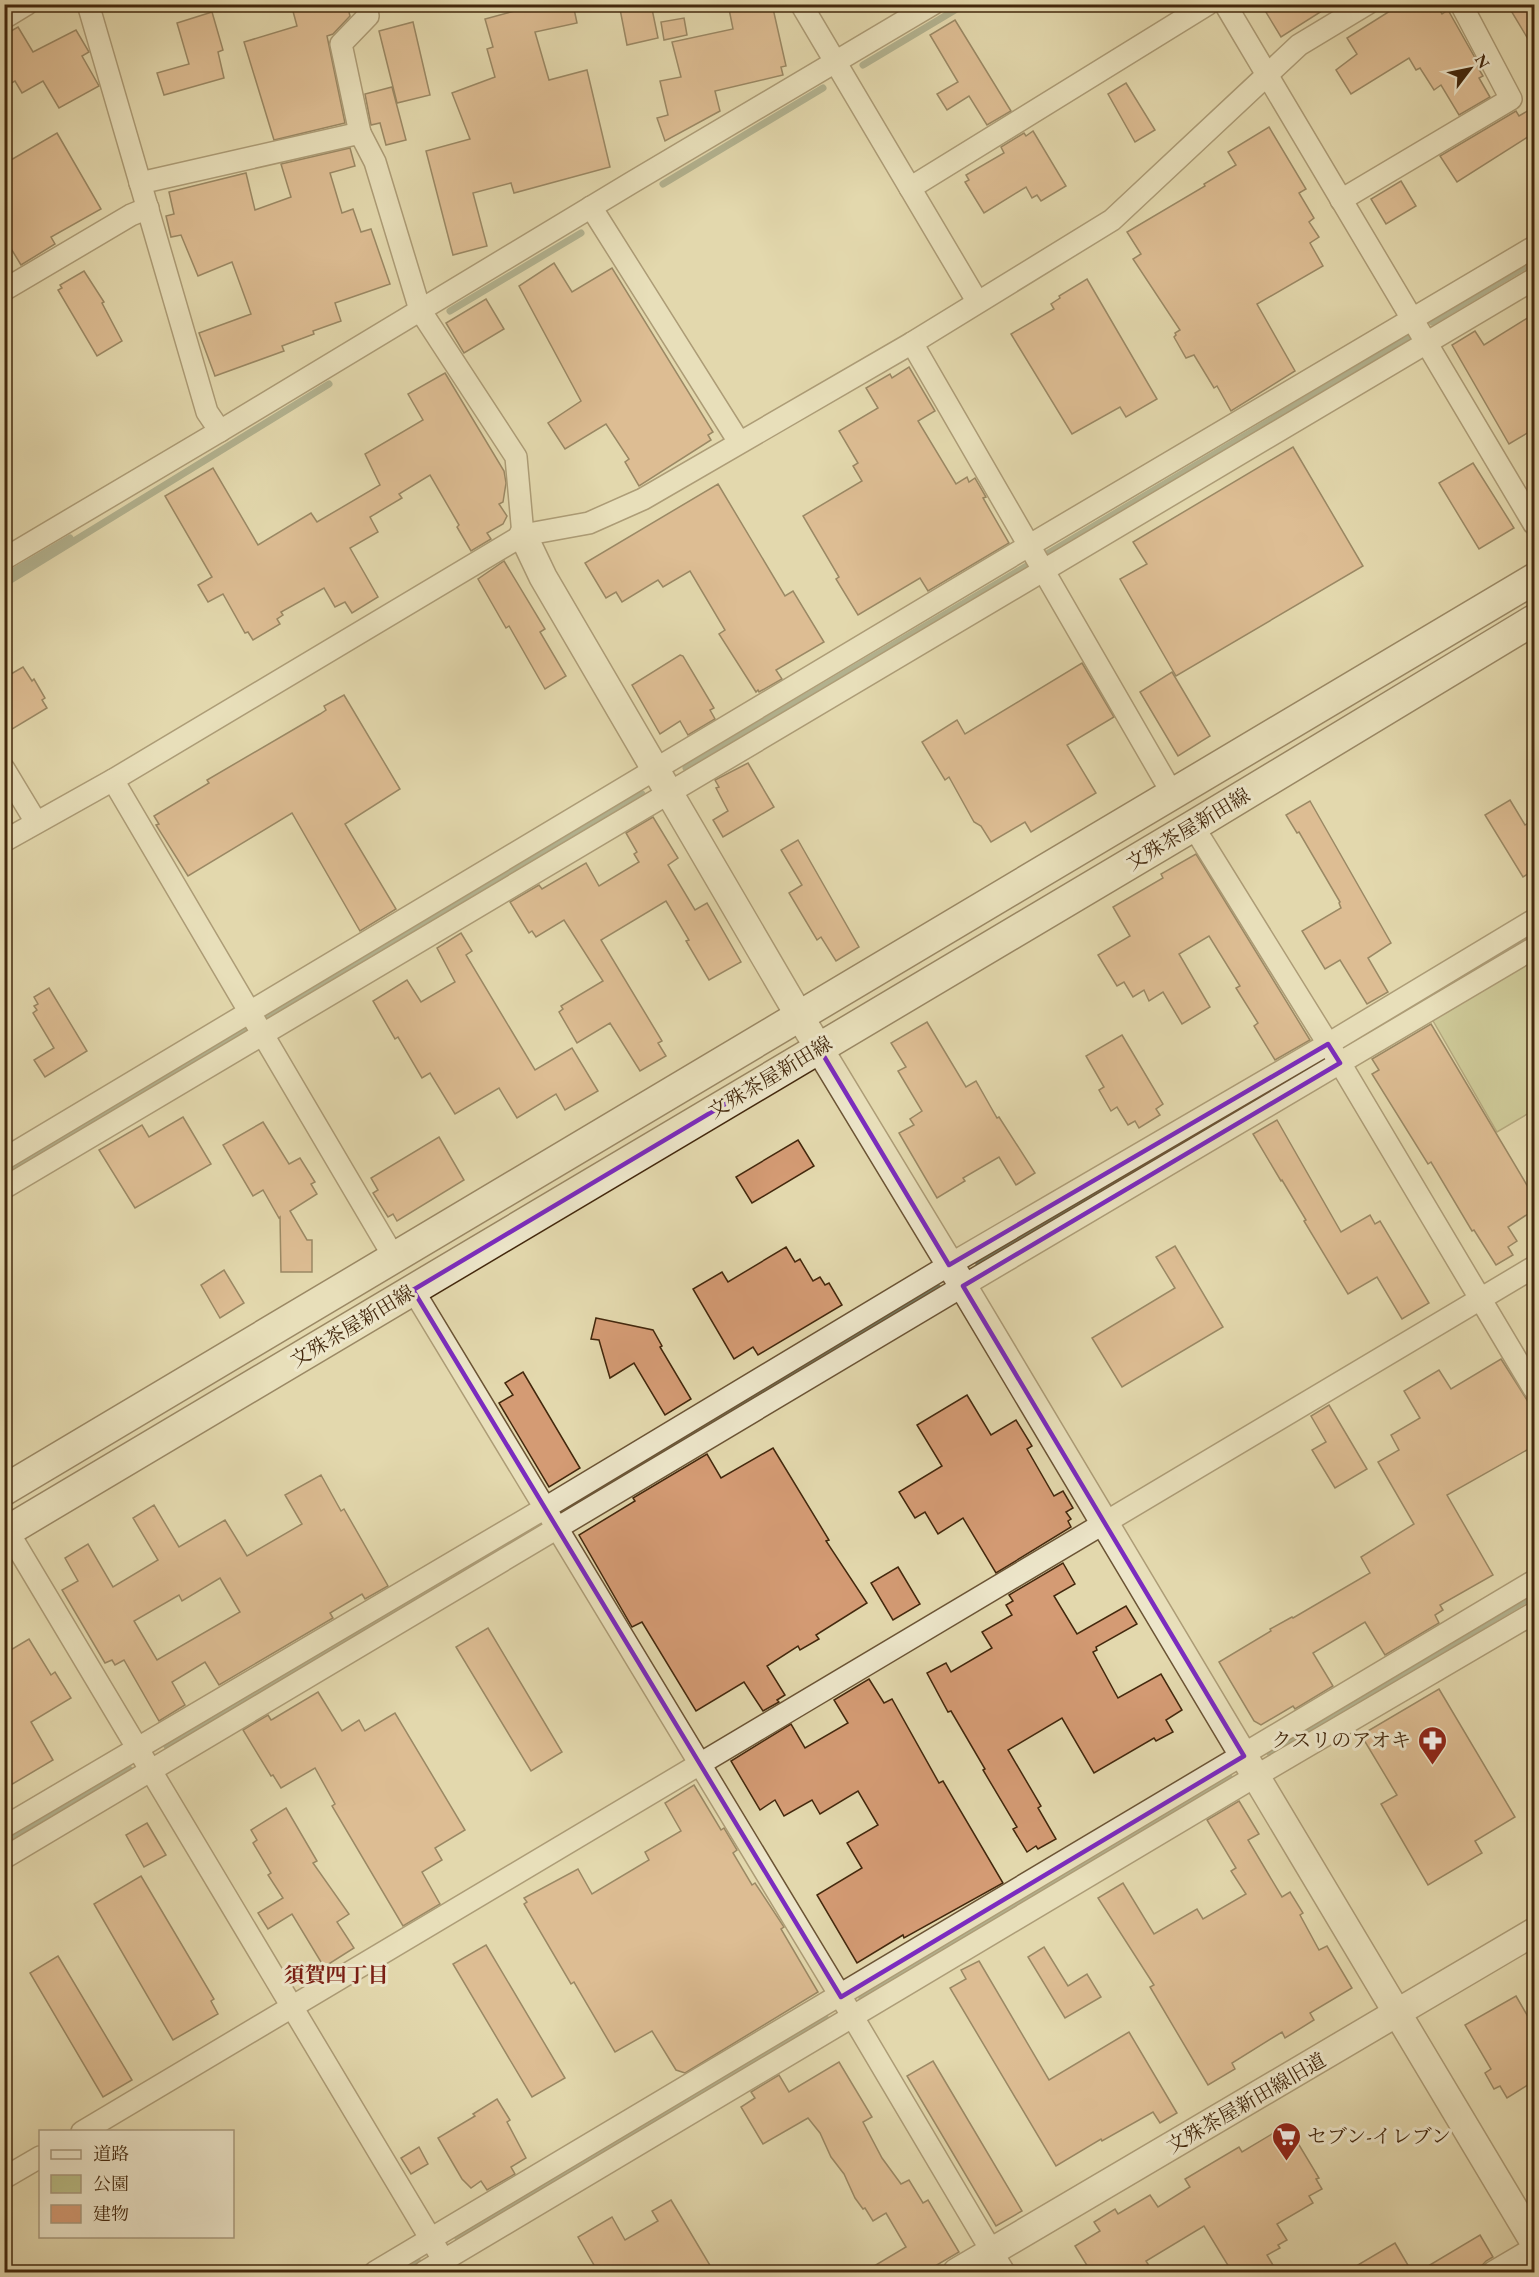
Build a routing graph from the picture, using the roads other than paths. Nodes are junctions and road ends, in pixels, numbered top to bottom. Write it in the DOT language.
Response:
graph roads {
  1 [pos="27,4"];
  2 [pos="88,4"];
  3 [pos="366,4"];
  4 [pos="801,4"];
  5 [pos="933,4"];
  6 [pos="1208,4"];
  7 [pos="1225,4"];
  8 [pos="1367,4"];
  9 [pos="1461,4"];
  10 [pos="4,18"];
  11 [pos="836,62"];
  12 [pos="1267,76"];
  13 [pos="360,133"];
  14 [pos="140,183"];
  15 [pos="910,188"];
  16 [pos="1341,200"];
  17 [pos="591,207"];
  18 [pos="148,208"];
  19 [pos="1534,248"];
  20 [pos="1534,279"];
  21 [pos="4,290"];
  22 [pos="977,301"];
  23 [pos="420,310"];
  24 [pos="1412,320"];
  25 [pos="912,343"];
  26 [pos="1426,343"];
  27 [pos="220,432"];
  28 [pos="740,442"];
  29 [pos="1534,524"];
  30 [pos="523,535"];
  31 [pos="1030,545"];
  32 [pos="4,559"];
  33 [pos="1045,570"];
  34 [pos="1534,579"];
  35 [pos="1534,620"];
  36 [pos="4,769"];
  37 [pos="113,780"];
  38 [pos="662,782"];
  39 [pos="1173,793"];
  40 [pos="36,822"];
  41 [pos="1193,826"];
  42 [pos="4,841"];
  43 [pos="1534,920"];
  44 [pos="1534,948"];
  45 [pos="250,1010"];
  46 [pos="800,1017"];
  47 [pos="264,1034"];
  48 [pos="1328,1044"];
  49 [pos="819,1048"];
  50 [pos="1340,1063"];
  51 [pos="4,1159"];
  52 [pos="4,1188"];
  53 [pos="395,1259"];
  54 [pos="1534,1267"];
  55 [pos="956,1275"];
  56 [pos="413,1290"];
  57 [pos="1481,1299"];
  58 [pos="1534,1389"];
  59 [pos="4,1490"];
  60 [pos="545,1508"];
  61 [pos="1105,1522"];
  62 [pos="557,1528"];
  63 [pos="6,1530"];
  64 [pos="1534,1581"];
  65 [pos="1534,1613"];
  66 [pos="137,1748"];
  67 [pos="701,1765"];
  68 [pos="1250,1766"];
  69 [pos="152,1772"];
  70 [pos="4,1827"];
  71 [pos="4,1858"];
  72 [pos="1534,1932"];
  73 [pos="841,1996"];
  74 [pos="291,2006"];
  75 [pos="1399,2014"];
  76 [pos="853,2016"];
  77 [pos="85,2130"];
  78 [pos="39,2158"];
  79 [pos="4,2178"];
  80 [pos="431,2239"];
  81 [pos="1534,2242"];
  82 [pos="1534,2248"];
  83 [pos="997,2262"];
  84 [pos="447,2267"];
  85 [pos="375,2272"];
  86 [pos="424,2272"];
  87 [pos="957,2272"];
  88 [pos="1493,2272"];
  1 -- 10 [label="street"];
  2 -- 14 [label="street"];
  3 -- 13 [label="street"];
  4 -- 11 [label="street"];
  5 -- 11 [label="street"];
  6 -- 15 [label="street"];
  7 -- 12 [label="street"];
  8 -- 12 [label="street"];
  9 -- 16 [label="street"];
  11 -- 15 [label="street"];
  11 -- 17 [label="street"];
  12 -- 16 [label="street"];
  12 -- 22 [label="street"];
  13 -- 14 [label="street"];
  13 -- 23 [label="street"];
  14 -- 18 [label="street"];
  15 -- 22 [label="street"];
  16 -- 24 [label="street"];
  17 -- 23 [label="street"];
  17 -- 28 [label="street"];
  18 -- 21 [label="street"];
  18 -- 27 [label="street"];
  19 -- 24 [label="street"];
  20 -- 26 [label="street"];
  22 -- 25 [label="street"];
  23 -- 27 [label="street"];
  23 -- 30 [label="street"];
  24 -- 26 [label="street"];
  24 -- 31 [label="street"];
  25 -- 28 [label="street"];
  25 -- 31 [label="street"];
  26 -- 29 [label="street"];
  26 -- 33 [label="street"];
  27 -- 32 [label="street"];
  28 -- 30 [label="street"];
  30 -- 37 [label="street"];
  30 -- 38 [label="street"];
  31 -- 33 [label="street"];
  31 -- 38 [label="street"];
  33 -- 38 [label="street"];
  33 -- 39 [label="street"];
  34 -- 39 [label="main road, 文殊茶屋新田線"];
  35 -- 41 [label="main road, 文殊茶屋新田線"];
  36 -- 40 [label="street"];
  37 -- 40 [label="street"];
  37 -- 45 [label="street"];
  38 -- 45 [label="street"];
  38 -- 46 [label="street"];
  38 -- 47 [label="street"];
  39 -- 46 [label="main road, 文殊茶屋新田線"];
  40 -- 42 [label="street"];
  41 -- 48 [label="street"];
  41 -- 49 [label="main road, 文殊茶屋新田線"];
  43 -- 48 [label="street"];
  44 -- 50 [label="street"];
  45 -- 47 [label="street"];
  45 -- 51 [label="street"];
  46 -- 49 [label="street"];
  46 -- 53 [label="main road, 文殊茶屋新田線"];
  47 -- 52 [label="street"];
  47 -- 53 [label="street"];
  48 -- 50 [label="street"];
  48 -- 55 [label="street"];
  49 -- 55 [label="street"];
  49 -- 56 [label="main road, 文殊茶屋新田線"];
  50 -- 55 [label="street"];
  50 -- 57 [label="street"];
  53 -- 59 [label="main road, 文殊茶屋新田線"];
  54 -- 57 [label="street"];
  55 -- 60 [label="street"];
  55 -- 61 [label="street"];
  55 -- 62 [label="street"];
  56 -- 60 [label="street"];
  56 -- 63 [label="main road, 文殊茶屋新田線"];
  57 -- 58 [label="street"];
  57 -- 61 [label="street"];
  60 -- 62 [label="street"];
  60 -- 66 [label="street"];
  61 -- 67 [label="street"];
  61 -- 68 [label="street"];
  62 -- 67 [label="street"];
  62 -- 69 [label="street"];
  63 -- 66 [label="street"];
  64 -- 68 [label="street"];
  65 -- 68 [label="street"];
  66 -- 69 [label="street"];
  66 -- 70 [label="street"];
  67 -- 73 [label="street"];
  67 -- 74 [label="street"];
  68 -- 73 [label="street"];
  68 -- 75 [label="street"];
  68 -- 76 [label="street"];
  69 -- 71 [label="street"];
  69 -- 74 [label="street"];
  72 -- 75 [label="street, 文殊茶屋新田線旧道"];
  73 -- 76 [label="street"];
  73 -- 80 [label="street"];
  74 -- 77 [label="street"];
  74 -- 80 [label="street"];
  75 -- 81 [label="street"];
  75 -- 83 [label="street, 文殊茶屋新田線旧道"];
  76 -- 83 [label="street"];
  76 -- 84 [label="street"];
  78 -- 79 [label="street"];
  80 -- 84 [label="street"];
  80 -- 85 [label="street"];
  82 -- 88 [label="street"];
  83 -- 87 [label="street, 文殊茶屋新田線旧道"];
  84 -- 86 [label="street"];
}
